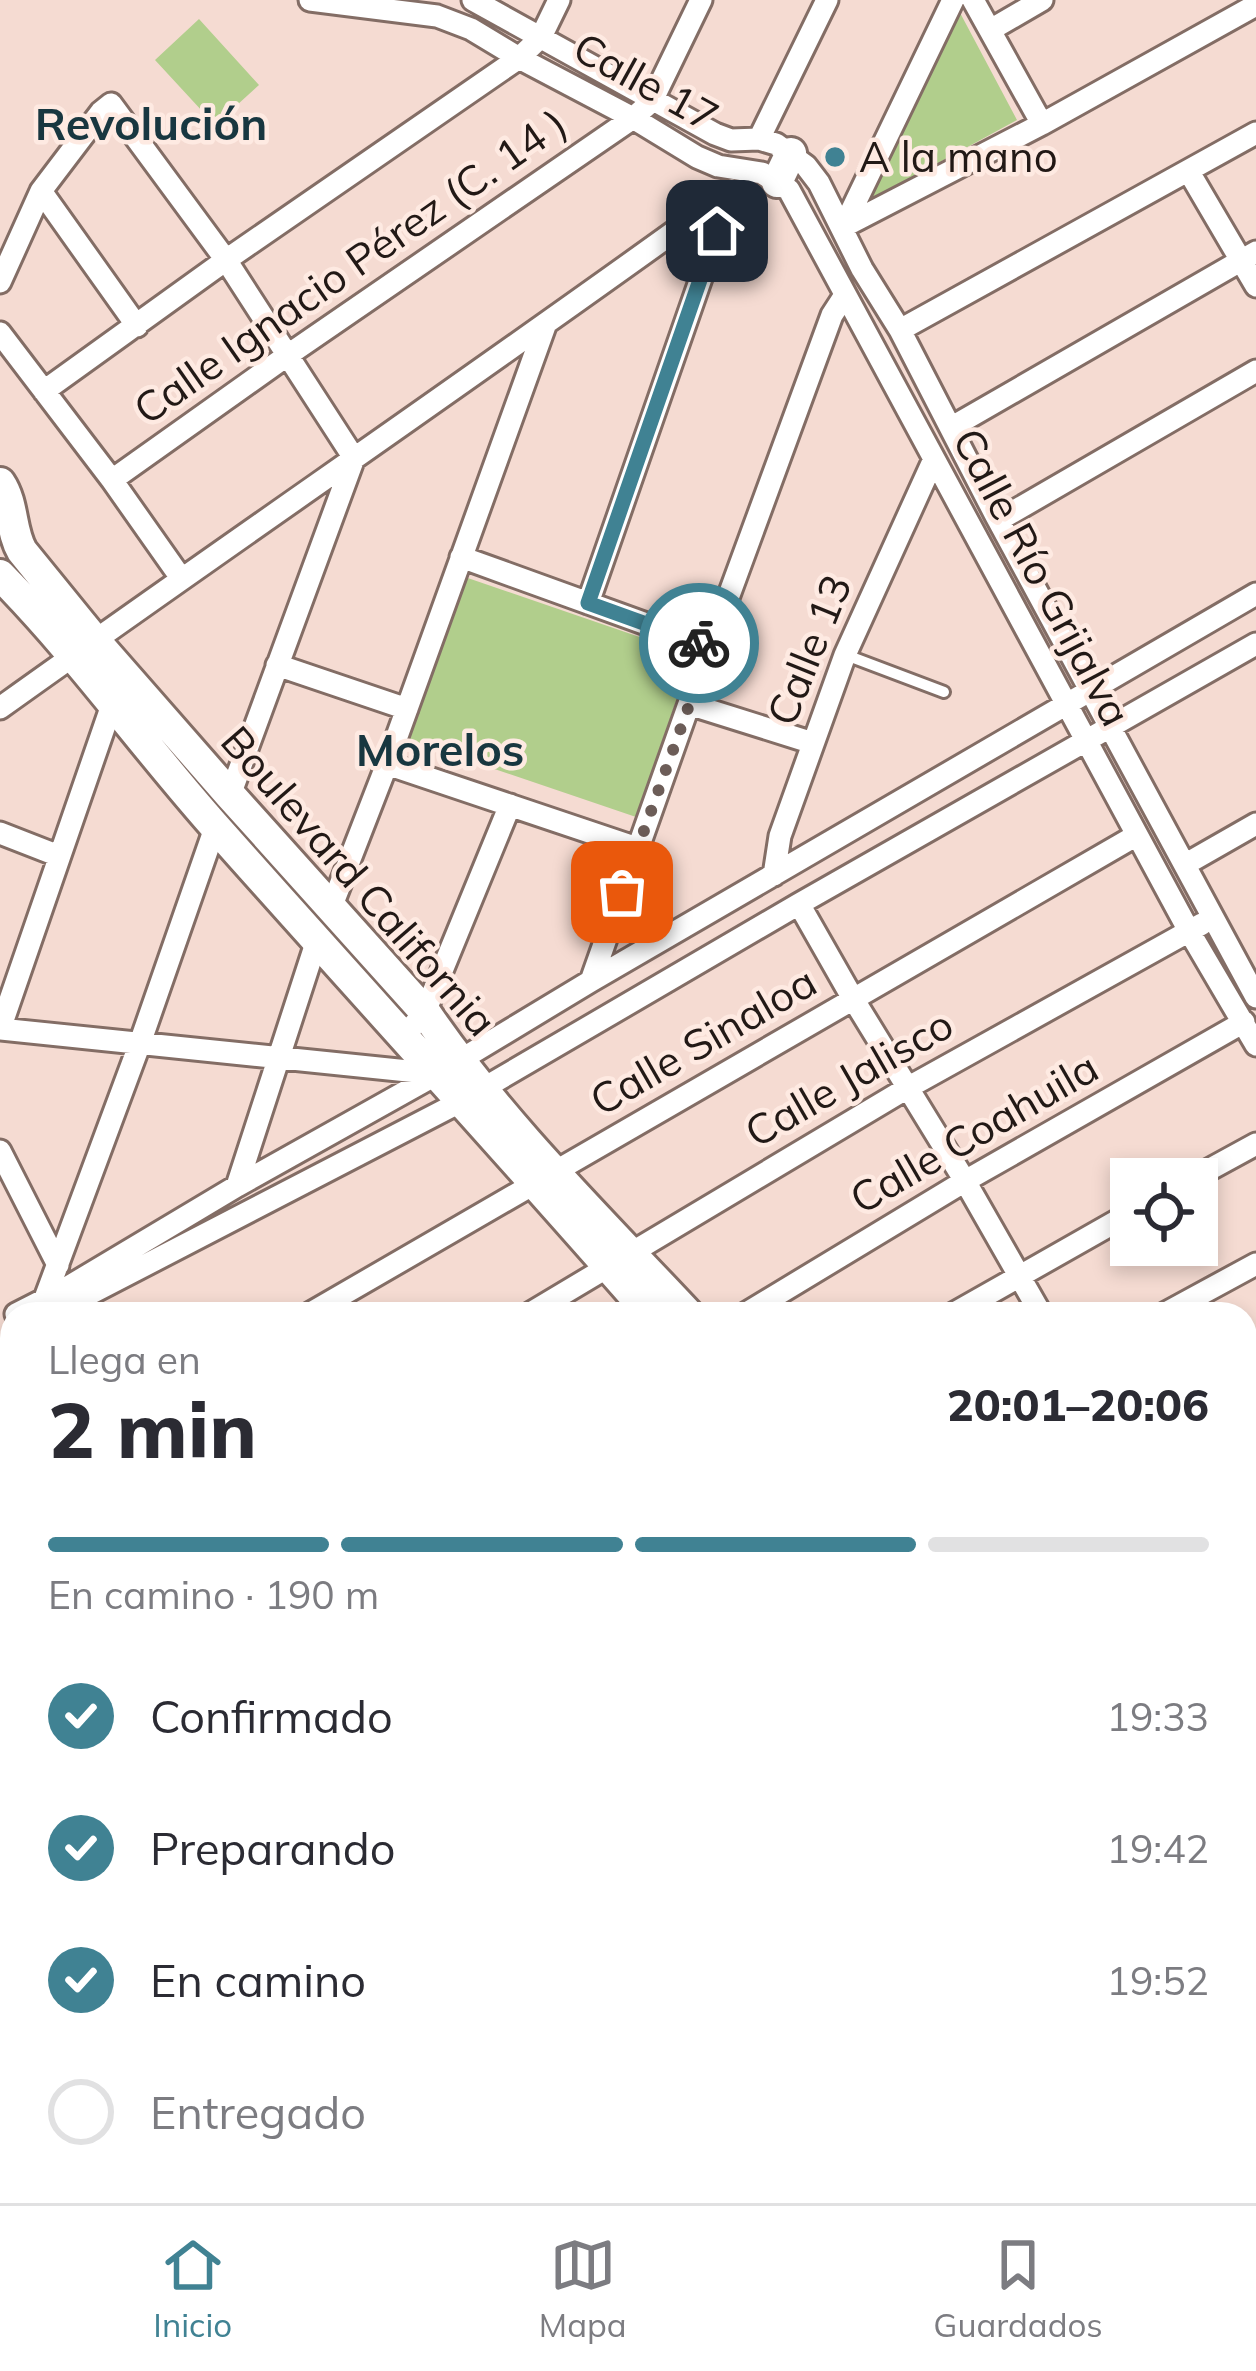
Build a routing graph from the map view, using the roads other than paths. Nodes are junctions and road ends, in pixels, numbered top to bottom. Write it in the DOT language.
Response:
graph roads {
  1 [pos="473,0"];
  2 [pos="559,0"];
  3 [pos="701,0"];
  4 [pos="827,0"];
  5 [pos="953,0"];
  6 [pos="973,0"];
  7 [pos="1042,0"];
  8 [pos="324,1"];
  9 [pos="1256,5"];
  10 [pos="442,8"];
  11 [pos="992,29"];
  12 [pos="541,37"];
  13 [pos="519,58"];
  14 [pos="652,100"];
  15 [pos="633,118"];
  16 [pos="1042,124"];
  17 [pos="1256,133"];
  18 [pos="759,139"];
  19 [pos="791,153"];
  20 [pos="1189,172"];
  21 [pos="737,180"];
  22 [pos="777,182"];
  23 [pos="41,191"];
  24 [pos="843,227"];
  25 [pos="7,242"];
  26 [pos="1249,256"];
  27 [pos="226,260"];
  28 [pos="0,282"];
  29 [pos="1256,286"];
  30 [pos="845,295"];
  31 [pos="137,326"];
  32 [pos="545,326"];
  33 [pos="900,330"];
  34 [pos="0,333"];
  35 [pos="288,355"];
  36 [pos="1256,371"];
  37 [pos="44,392"];
  38 [pos="952,427"];
  39 [pos="354,458"];
  40 [pos="934,459"];
  41 [pos="112,480"];
  42 [pos="0,483"];
  43 [pos="999,520"];
  44 [pos="7,546"];
  45 [pos="461,557"];
  46 [pos="0,575"];
  47 [pos="181,578"];
  48 [pos="1256,594"];
  49 [pos="588,603"];
  50 [pos="1256,644"];
  51 [pos="710,647"];
  52 [pos="84,648"];
  53 [pos="845,655"];
  54 [pos="277,665"];
  55 [pos="1092,691"];
  56 [pos="944,692"];
  57 [pos="113,702"];
  58 [pos="689,704"];
  59 [pos="1067,705"];
  60 [pos="0,708"];
  61 [pos="407,709"];
  62 [pos="1110,725"];
  63 [pos="1085,739"];
  64 [pos="813,743"];
  65 [pos="387,764"];
  66 [pos="230,795"];
  67 [pos="510,805"];
  68 [pos="1256,824"];
  69 [pos="215,828"];
  70 [pos="0,833"];
  71 [pos="1137,835"];
  72 [pos="637,848"];
  73 [pos="59,856"];
  74 [pos="1186,864"];
  75 [pos="773,875"];
  76 [pos="799,904"];
  77 [pos="332,908"];
  78 [pos="1213,918"];
  79 [pos="1189,931"];
  80 [pos="317,940"];
  81 [pos="591,981"];
  82 [pos="1256,997"];
  83 [pos="853,999"];
  84 [pos="1244,1022"];
  85 [pos="415,1024"];
  86 [pos="0,1029"];
  87 [pos="140,1043"];
  88 [pos="1256,1045"];
  89 [pos="277,1057"];
  90 [pos="447,1067"];
  91 [pos="909,1087"];
  92 [pos="471,1095"];
  93 [pos="1256,1144"];
  94 [pos="0,1151"];
  95 [pos="1218,1165"];
  96 [pos="544,1178"];
  97 [pos="965,1181"];
  98 [pos="237,1186"];
  99 [pos="1110,1225"];
  100 [pos="620,1260"];
  101 [pos="1256,1264"];
  102 [pos="58,1265"];
  103 [pos="1018,1275"];
  104 [pos="46,1302"];
  105 [pos="55,1302"];
  106 [pos="58,1302"];
  107 [pos="330,1302"];
  108 [pos="549,1302"];
  109 [pos="643,1302"];
  110 [pos="673,1302"];
  111 [pos="765,1302"];
  112 [pos="973,1302"];
  113 [pos="1033,1302"];
  114 [pos="1186,1302"];
  1 -- 12 [label="street, Calle 17"];
  2 -- 12 [label="street"];
  3 -- 14 [label="street"];
  4 -- 18 [label="street"];
  5 -- 24 [label="street"];
  6 -- 11 [label="street"];
  7 -- 11 [label="street"];
  8 -- 10 [label="street, Calle 17"];
  9 -- 16 [label="street"];
  10 -- 13 [label="street, Calle 17"];
  11 -- 16 [label="street"];
  12 -- 13 [label="street"];
  12 -- 14 [label="street, Calle 17"];
  13 -- 15 [label="street, Calle 17"];
  13 -- 27 [label="street"];
  14 -- 15 [label="street, Calle Ignacio Pérez (C. 14 )"];
  14 -- 18 [label="street, Calle 17"];
  15 -- 21 [label="street, Calle 17"];
  15 -- 35 [label="street, Calle Ignacio Pérez (C. 14 )"];
  16 -- 24 [label="street"];
  17 -- 20 [label="street"];
  18 -- 19 [label="street, Calle Río Grijalva"];
  19 -- 22 [label="street"];
  19 -- 24 [label="street, Calle Río Grijalva"];
  20 -- 26 [label="street"];
  20 -- 33 [label="street"];
  21 -- 22 [label="street"];
  21 -- 32 [label="street"];
  21 -- 49 [label="street"];
  22 -- 30 [label="street, Calle Río Grijalva"];
  23 -- 25 [label="street"];
  23 -- 27 [label="street"];
  23 -- 31 [label="street"];
  24 -- 33 [label="street, Calle Río Grijalva"];
  25 -- 28 [label="street"];
  26 -- 29 [label="street"];
  26 -- 38 [label="street"];
  27 -- 31 [label="street"];
  27 -- 35 [label="street"];
  30 -- 40 [label="street, Calle Río Grijalva"];
  30 -- 51 [label="street"];
  31 -- 37 [label="street"];
  32 -- 39 [label="street"];
  32 -- 45 [label="street"];
  33 -- 38 [label="street, Calle Río Grijalva"];
  34 -- 37 [label="street"];
  35 -- 39 [label="street"];
  35 -- 41 [label="street, Calle Ignacio Pérez (C. 14 )"];
  36 -- 43 [label="street"];
  37 -- 41 [label="street"];
  38 -- 43 [label="street, Calle Río Grijalva"];
  39 -- 47 [label="street"];
  39 -- 54 [label="street"];
  40 -- 53 [label="street, Calle 13"];
  40 -- 59 [label="street, Calle Río Grijalva"];
  41 -- 47 [label="street"];
  42 -- 44 [label="street, Boulevard California"];
  43 -- 55 [label="street, Calle Río Grijalva"];
  44 -- 52 [label="street, Boulevard California"];
  45 -- 49 [label="street"];
  45 -- 61 [label="street"];
  46 -- 52 [label="street, Boulevard California"];
  47 -- 52 [label="street"];
  48 -- 55 [label="street"];
  49 -- 51 [label="street"];
  50 -- 62 [label="street"];
  51 -- 58 [label="street"];
  52 -- 57 [label="street, Boulevard California"];
  52 -- 60 [label="street"];
  52 -- 66 [label="street, Boulevard California"];
  53 -- 56 [label="lane"];
  53 -- 64 [label="street, Calle 13"];
  54 -- 61 [label="street"];
  54 -- 66 [label="street"];
  55 -- 59 [label="street"];
  55 -- 62 [label="street, Calle Río Grijalva"];
  57 -- 69 [label="street, Boulevard California"];
  57 -- 73 [label="street"];
  58 -- 64 [label="street"];
  58 -- 72 [label="street"];
  59 -- 63 [label="street, Calle Río Grijalva"];
  59 -- 75 [label="street"];
  61 -- 65 [label="street"];
  62 -- 63 [label="street"];
  62 -- 74 [label="street, Calle Río Grijalva"];
  63 -- 71 [label="street, Calle Río Grijalva"];
  63 -- 76 [label="street"];
  64 -- 75 [label="street, Calle 13"];
  65 -- 67 [label="street"];
  65 -- 77 [label="street"];
  66 -- 77 [label="street, Boulevard California"];
  67 -- 72 [label="street"];
  67 -- 85 [label="street"];
  68 -- 74 [label="street"];
  69 -- 80 [label="street, Boulevard California"];
  69 -- 87 [label="street"];
  70 -- 73 [label="street"];
  71 -- 79 [label="street, Calle Río Grijalva"];
  71 -- 83 [label="street, Calle Sinaloa"];
  72 -- 81 [label="street"];
  73 -- 86 [label="street"];
  74 -- 78 [label="street, Calle Río Grijalva"];
  75 -- 81 [label="street"];
  76 -- 83 [label="street"];
  76 -- 92 [label="street"];
  77 -- 85 [label="street, Boulevard California"];
  78 -- 79 [label="street, Calle Jalisco"];
  78 -- 82 [label="street, Calle Río Grijalva"];
  79 -- 84 [label="street, Calle Río Grijalva"];
  79 -- 91 [label="street, Calle Jalisco"];
  80 -- 85 [label="street, Boulevard California"];
  80 -- 89 [label="street"];
  81 -- 90 [label="street"];
  83 -- 91 [label="street"];
  83 -- 96 [label="street, Calle Sinaloa"];
  84 -- 88 [label="street, Calle Río Grijalva"];
  84 -- 97 [label="street, Calle Coahuila"];
  85 -- 90 [label="street, Boulevard California"];
  86 -- 87 [label="street"];
  87 -- 89 [label="street"];
  87 -- 102 [label="street"];
  89 -- 90 [label="street"];
  89 -- 98 [label="street"];
  90 -- 92 [label="street, Boulevard California"];
  90 -- 98 [label="street"];
  91 -- 97 [label="street"];
  91 -- 100 [label="street, Calle Jalisco"];
  92 -- 96 [label="street, Boulevard California"];
  92 -- 106 [label="street"];
  93 -- 95 [label="street"];
  94 -- 102 [label="street"];
  96 -- 100 [label="street, Boulevard California"];
  96 -- 107 [label="street, Calle Sinaloa"];
  97 -- 103 [label="street"];
  97 -- 111 [label="street, Calle Coahuila"];
  98 -- 105 [label="street"];
  99 -- 103 [label="street"];
  100 -- 108 [label="street, Calle Jalisco"];
  100 -- 109 [label="street, Boulevard California"];
  100 -- 110 [label="street, Boulevard California"];
  101 -- 114 [label="street"];
  102 -- 104 [label="street"];
  103 -- 112 [label="street"];
  103 -- 113 [label="street"];
}
